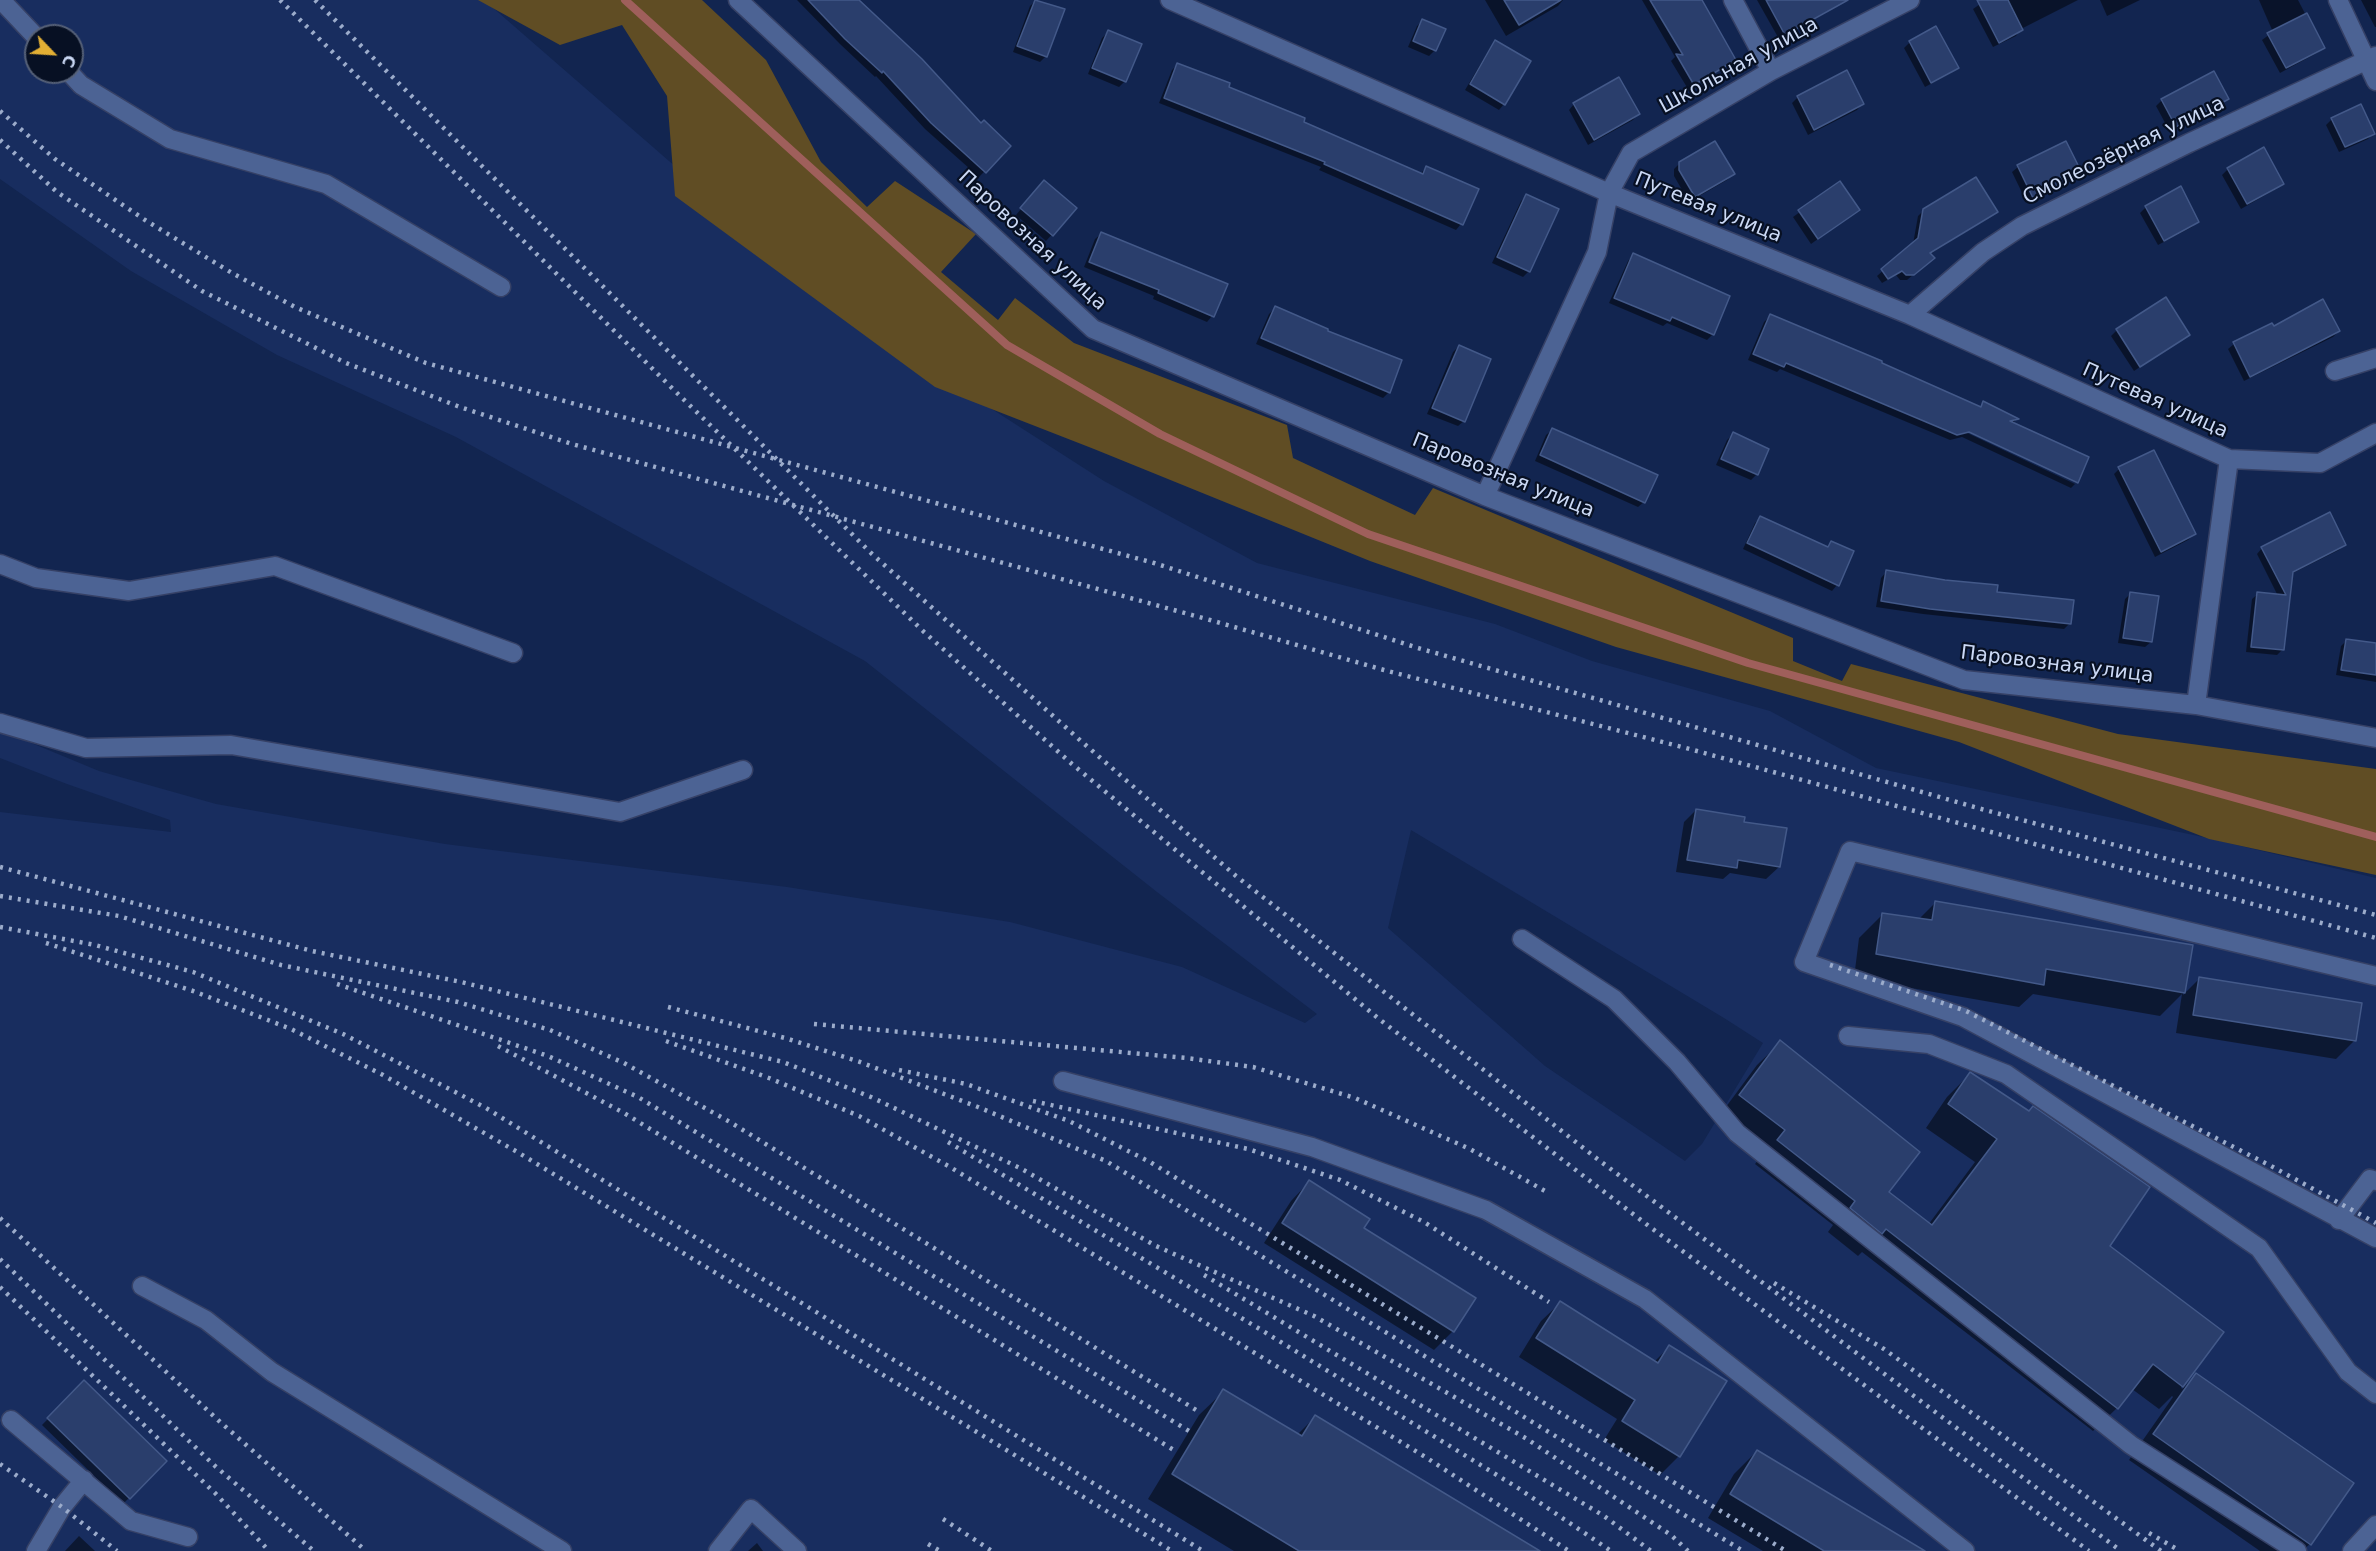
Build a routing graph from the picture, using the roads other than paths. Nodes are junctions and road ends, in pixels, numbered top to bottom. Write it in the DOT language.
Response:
graph roads {
  1 [pos="1,0"];
  2 [pos="738,0"];
  3 [pos="1170,0"];
  4 [pos="1733,0"];
  5 [pos="1910,0"];
  6 [pos="2338,0"];
  7 [pos="24,25"];
  8 [pos="2371,59"];
  9 [pos="1771,71"];
  10 [pos="2376,81"];
  11 [pos="80,84"];
  12 [pos="1610,193"];
  13 [pos="501,287"];
  14 [pos="1910,315"];
  15 [pos="2376,358"];
  16 [pos="2335,371"];
  17 [pos="2376,433"];
  18 [pos="2229,459"];
  19 [pos="1485,496"];
  20 [pos="0,564"];
  21 [pos="513,653"];
  22 [pos="2196,705"];
  23 [pos="0,723"];
  24 [pos="2376,738"];
  25 [pos="742,770"];
  26 [pos="1522,939"];
  27 [pos="2376,976"];
  28 [pos="1848,1036"];
  29 [pos="1064,1081"];
  30 [pos="2376,1181"];
  31 [pos="2339,1220"];
  32 [pos="2376,1238"];
  33 [pos="142,1286"];
  34 [pos="2376,1394"];
  35 [pos="11,1420"];
  36 [pos="84,1480"];
  37 [pos="2376,1525"];
  38 [pos="188,1537"];
  39 [pos="36,1551"];
  40 [pos="562,1551"];
  41 [pos="718,1551"];
  42 [pos="797,1551"];
  43 [pos="1965,1551"];
  44 [pos="2297,1551"];
  45 [pos="2352,1551"];
  1 -- 7 [label="street"];
  2 -- 19 [label="street, Паровозная улица"];
  3 -- 12 [label="street, Путевая улица"];
  4 -- 9 [label="street"];
  5 -- 9 [label="street, Школьная улица"];
  6 -- 8 [label="street"];
  8 -- 10 [label="street"];
  8 -- 14 [label="street, Смолеозёрная улица"];
  9 -- 12 [label="street, Школьная улица"];
  11 -- 13 [label="street"];
  12 -- 14 [label="street, Путевая улица"];
  12 -- 19 [label="street, Школьная улица"];
  14 -- 18 [label="street, Путевая улица"];
  15 -- 16 [label="street"];
  17 -- 18 [label="street"];
  18 -- 22 [label="street"];
  19 -- 22 [label="street, Паровозная улица"];
  20 -- 21 [label="street"];
  22 -- 24 [label="street, Паровозная улица"];
  23 -- 25 [label="street"];
  26 -- 44 [label="street"];
  27 -- 31 [label="street"];
  28 -- 34 [label="street"];
  29 -- 43 [label="street"];
  30 -- 31 [label="street"];
  31 -- 32 [label="street"];
  33 -- 40 [label="street"];
  35 -- 36 [label="street"];
  36 -- 38 [label="street"];
  36 -- 39 [label="street"];
  37 -- 45 [label="street"];
  41 -- 42 [label="street"];
}
